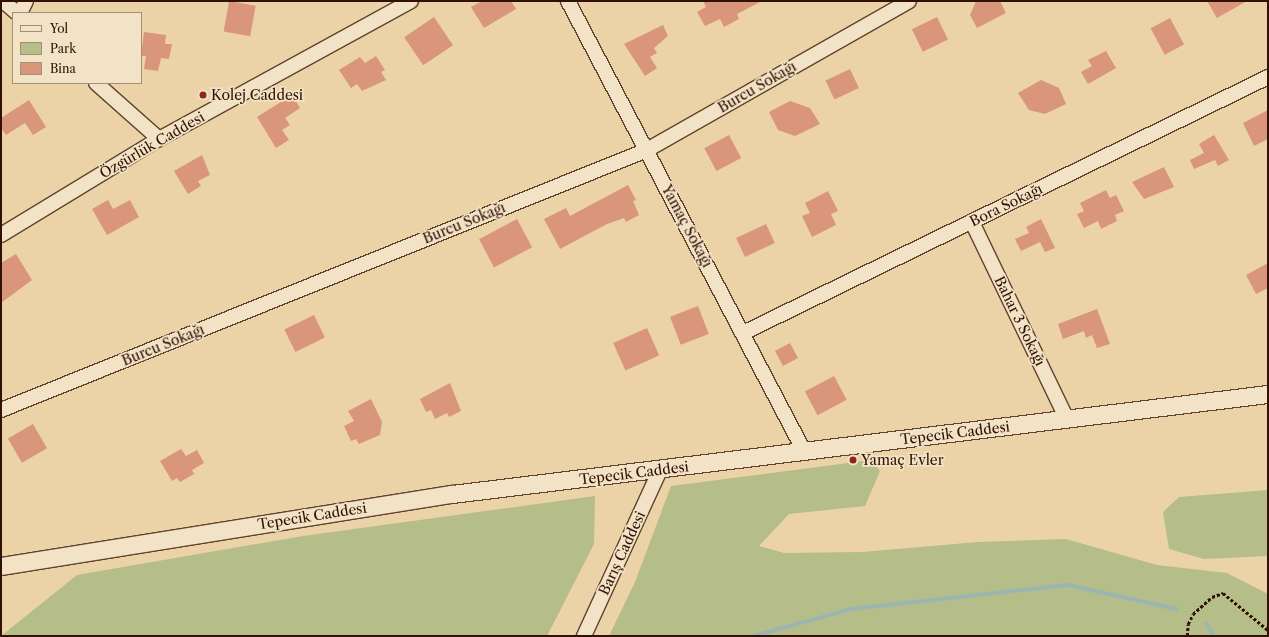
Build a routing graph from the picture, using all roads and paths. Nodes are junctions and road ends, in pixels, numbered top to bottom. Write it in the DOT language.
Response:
graph roads {
  1 [pos="3,1"];
  2 [pos="26,1"];
  3 [pos="411,1"];
  4 [pos="568,1"];
  5 [pos="909,1"];
  6 [pos="18,12"];
  7 [pos="20,12"];
  8 [pos="1268,76"];
  9 [pos="97,84"];
  10 [pos="159,139"];
  11 [pos="647,150"];
  12 [pos="972,222"];
  13 [pos="1,235"];
  14 [pos="743,333"];
  15 [pos="1268,394"];
  16 [pos="1,410"];
  17 [pos="1067,419"];
  18 [pos="804,451"];
  19 [pos="660,470"];
  20 [pos="1,566"];
  21 [pos="1268,630"];
  22 [pos="584,636"];
  23 [pos="1187,636"];
  1 -- 6 [label="street"];
  2 -- 7 [label="street"];
  3 -- 10 [label="street, Özgürlük Caddesi"];
  4 -- 11 [label="street, Yamaç Sokağı"];
  5 -- 11 [label="street, Burcu Sokağı"];
  8 -- 12 [label="street, Bora Sokağı"];
  9 -- 10 [label="street"];
  10 -- 13 [label="street, Özgürlük Caddesi"];
  11 -- 14 [label="street, Yamaç Sokağı"];
  11 -- 16 [label="street, Burcu Sokağı"];
  12 -- 14 [label="street, Bora Sokağı"];
  12 -- 17 [label="street, Bahar 3 Sokağı"];
  14 -- 18 [label="street, Yamaç Sokağı"];
  15 -- 17 [label="street, Tepecik Caddesi"];
  17 -- 18 [label="street, Tepecik Caddesi"];
  18 -- 19 [label="street, Tepecik Caddesi"];
  19 -- 20 [label="street, Tepecik Caddesi"];
  19 -- 22 [label="street, Barış Caddesi"];
  21 -- 23 [label="path"];
}
